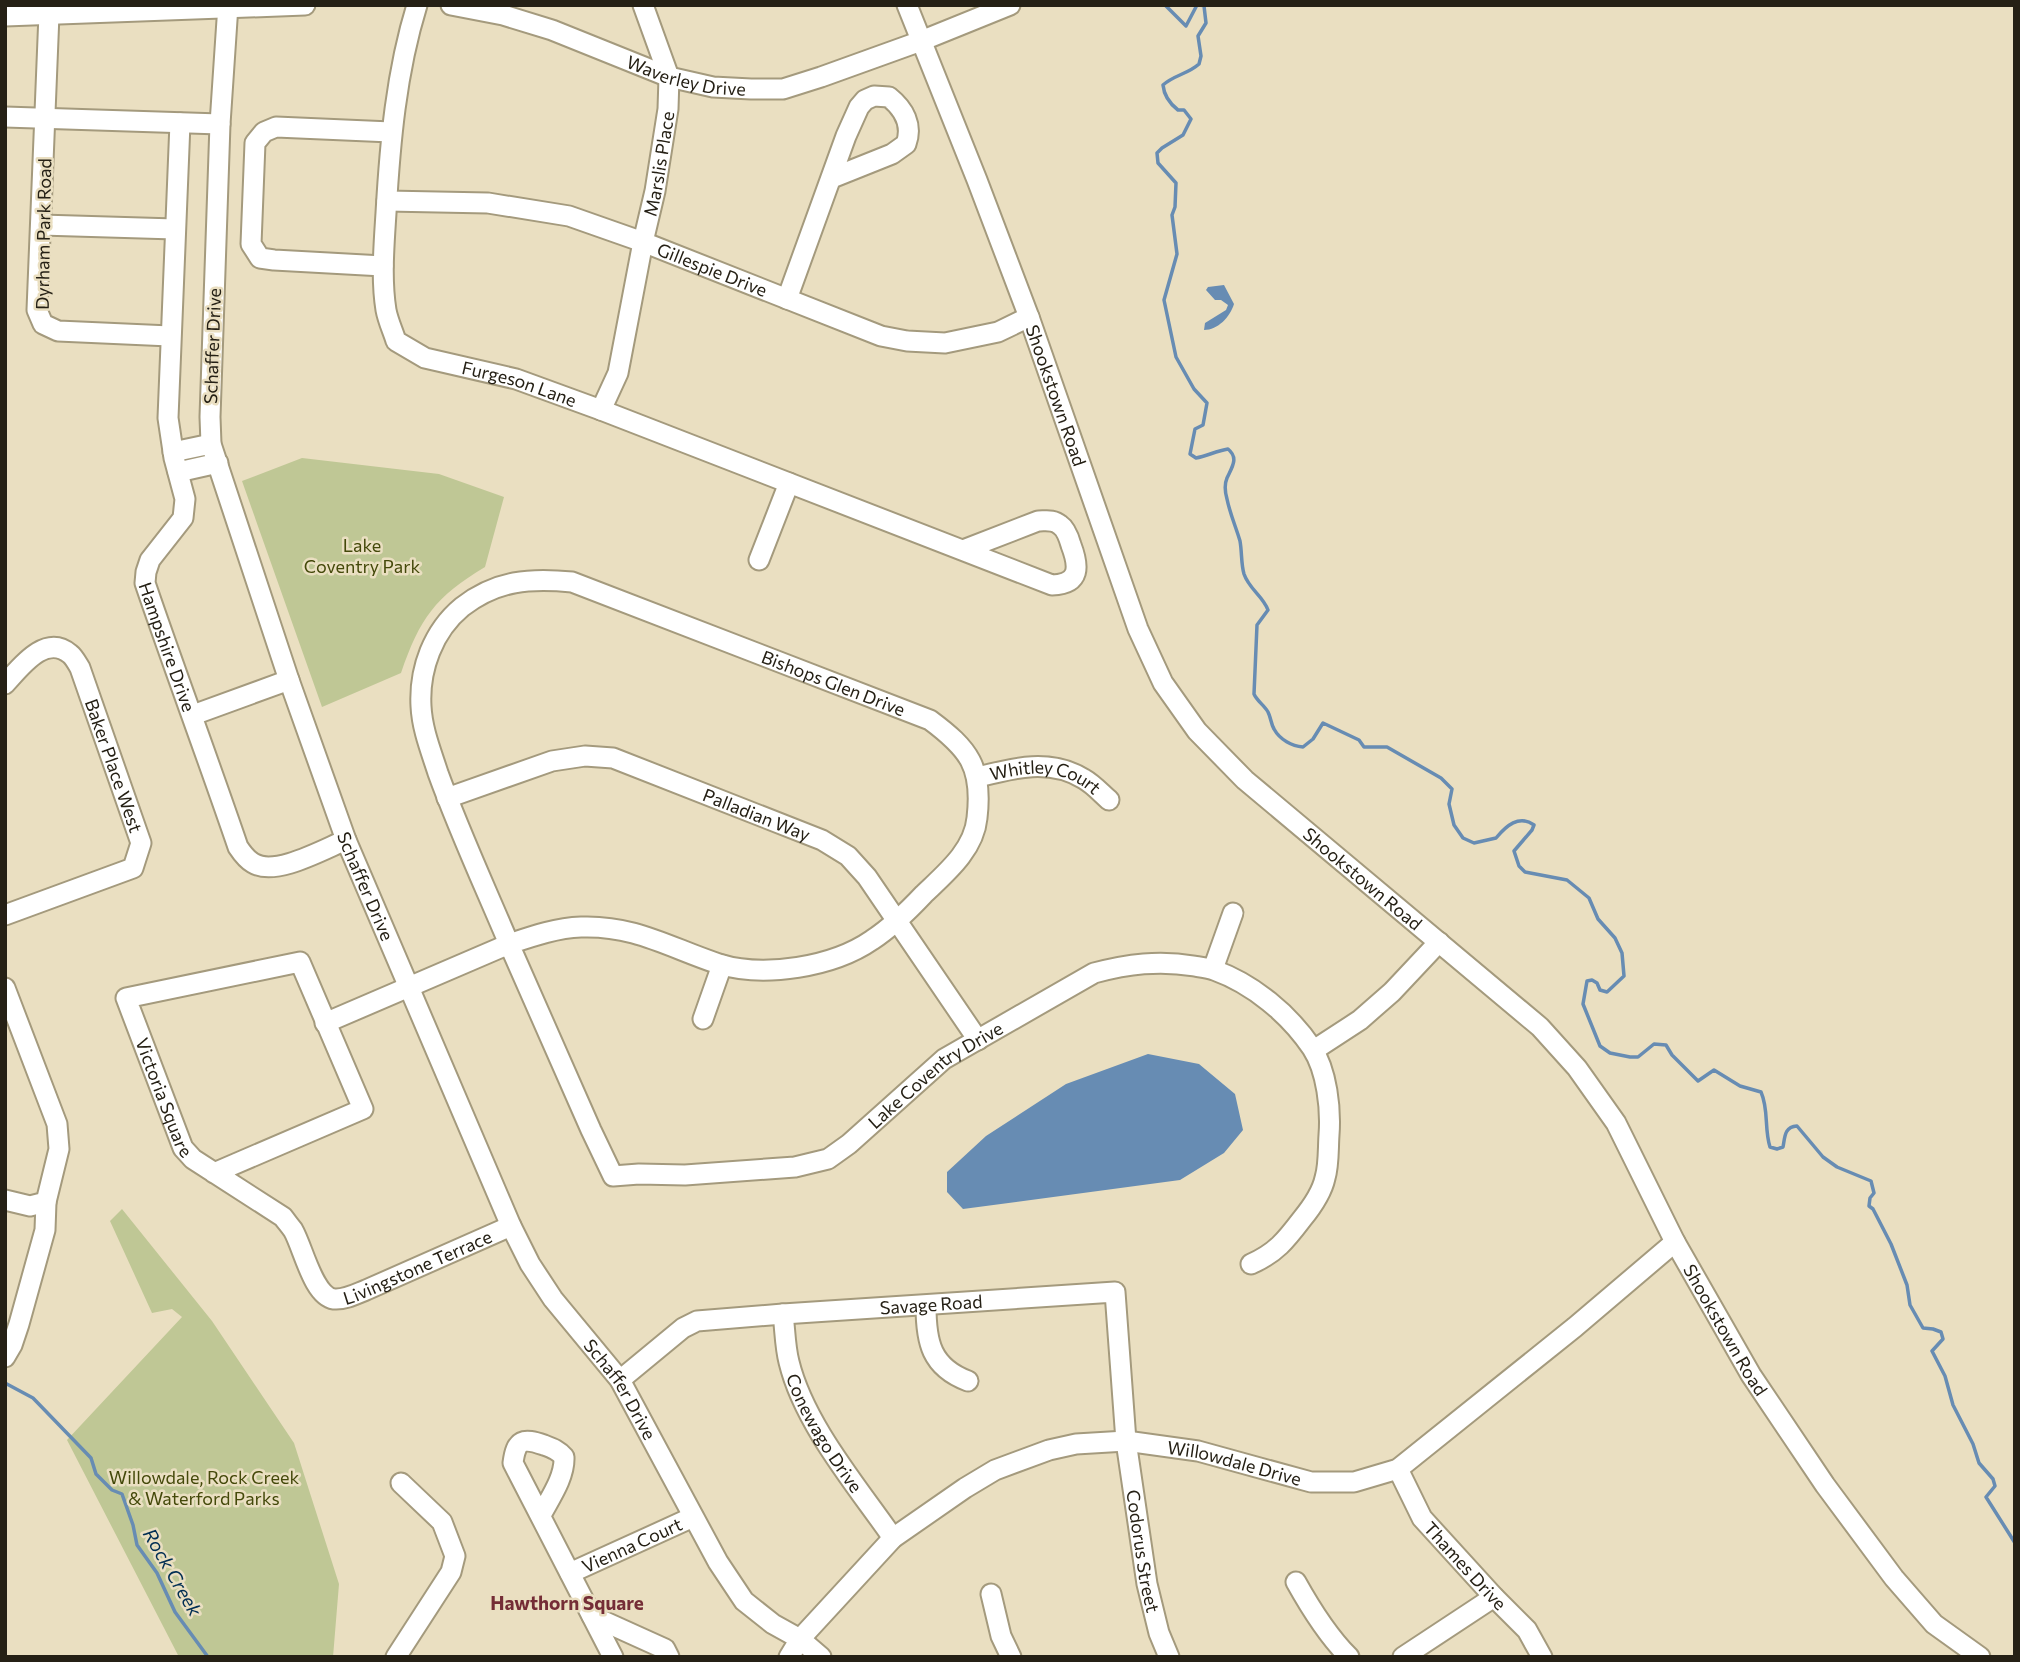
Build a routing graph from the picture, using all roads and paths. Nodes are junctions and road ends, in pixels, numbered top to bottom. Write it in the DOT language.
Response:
graph roads {
  1 [pos="304,5"];
  2 [pos="417,5"];
  3 [pos="451,5"];
  4 [pos="643,5"];
  5 [pos="907,5"];
  6 [pos="1010,5"];
  7 [pos="228,6"];
  8 [pos="49,15"];
  9 [pos="5,16"];
  10 [pos="921,41"];
  11 [pos="669,77"];
  12 [pos="5,117"];
  13 [pos="46,119"];
  14 [pos="180,123"];
  15 [pos="220,124"];
  16 [pos="391,132"];
  17 [pos="832,178"];
  18 [pos="387,201"];
  19 [pos="41,225"];
  20 [pos="175,229"];
  21 [pos="643,242"];
  22 [pos="383,266"];
  23 [pos="787,299"];
  24 [pos="1029,317"];
  25 [pos="170,335"];
  26 [pos="601,410"];
  27 [pos="211,444"];
  28 [pos="173,452"];
  29 [pos="218,463"];
  30 [pos="178,472"];
  31 [pos="789,483"];
  32 [pos="962,550"];
  33 [pos="759,560"];
  34 [pos="289,680"];
  35 [pos="5,684"];
  36 [pos="193,715"];
  37 [pos="978,777"];
  38 [pos="447,799"];
  39 [pos="1109,800"];
  40 [pos="346,841"];
  41 [pos="1233,913"];
  42 [pos="5,915"];
  43 [pos="897,921"];
  44 [pos="1439,942"];
  45 [pos="509,944"];
  46 [pos="722,965"];
  47 [pos="1213,970"];
  48 [pos="5,988"];
  49 [pos="409,988"];
  50 [pos="703,1019"];
  51 [pos="326,1023"];
  52 [pos="978,1040"];
  53 [pos="1314,1050"];
  54 [pos="214,1173"];
  55 [pos="5,1200"];
  56 [pos="46,1202"];
  57 [pos="511,1226"];
  58 [pos="1675,1242"];
  59 [pos="1251,1264"];
  60 [pos="926,1306"];
  61 [pos="783,1314"];
  62 [pos="5,1357"];
  63 [pos="620,1380"];
  64 [pos="968,1381"];
  65 [pos="1126,1441"];
  66 [pos="1398,1469"];
  67 [pos="401,1483"];
  68 [pos="541,1515"];
  69 [pos="693,1517"];
  70 [pos="893,1538"];
  71 [pos="570,1573"];
  72 [pos="1296,1582"];
  73 [pos="992,1594"];
  74 [pos="1494,1597"];
  75 [pos="592,1616"];
  76 [pos="800,1639"];
  77 [pos="396,1657"];
  78 [pos="613,1657"];
  79 [pos="669,1657"];
  80 [pos="789,1657"];
  81 [pos="821,1657"];
  82 [pos="1011,1657"];
  83 [pos="1169,1657"];
  84 [pos="1349,1657"];
  85 [pos="1403,1657"];
  86 [pos="1542,1657"];
  87 [pos="1980,1657"];
  1 -- 7 [label="street"];
  2 -- 16 [label="street, Furgeson Lane"];
  3 -- 11 [label="street, Waverley Drive"];
  4 -- 11 [label="street"];
  5 -- 10 [label="street, Shookstown Road"];
  6 -- 10 [label="street, Waverley Drive"];
  7 -- 8 [label="street"];
  7 -- 15 [label="street, Schaffer Drive"];
  8 -- 9 [label="street"];
  8 -- 13 [label="street, Dyrham Park Road"];
  10 -- 11 [label="street, Waverley Drive"];
  10 -- 24 [label="street, Shookstown Road"];
  11 -- 21 [label="street, Marslis Place"];
  12 -- 13 [label="street"];
  13 -- 14 [label="street"];
  13 -- 19 [label="street, Dyrham Park Road"];
  14 -- 15 [label="street"];
  14 -- 20 [label="street, Hampshire Drive"];
  15 -- 27 [label="street, Schaffer Drive"];
  16 -- 18 [label="street, Furgeson Lane"];
  16 -- 22 [label="street"];
  17 -- 17 [label="street"];
  17 -- 23 [label="street"];
  18 -- 21 [label="street, Gillespie Drive"];
  18 -- 22 [label="street, Furgeson Lane"];
  19 -- 20 [label="street"];
  19 -- 25 [label="street, Dyrham Park Road"];
  20 -- 25 [label="street, Hampshire Drive"];
  21 -- 23 [label="street, Gillespie Drive"];
  21 -- 26 [label="street, Marslis Place"];
  22 -- 26 [label="street, Furgeson Lane"];
  23 -- 24 [label="street, Gillespie Drive"];
  24 -- 44 [label="street, Shookstown Road"];
  25 -- 28 [label="street, Hampshire Drive"];
  26 -- 31 [label="street, Furgeson Lane"];
  27 -- 28 [label="street"];
  27 -- 29 [label="street, Schaffer Drive"];
  28 -- 30 [label="street, Hampshire Drive"];
  29 -- 30 [label="street"];
  29 -- 34 [label="street, Schaffer Drive"];
  30 -- 36 [label="street, Hampshire Drive"];
  31 -- 32 [label="street, Furgeson Lane"];
  31 -- 33 [label="street"];
  32 -- 32 [label="street, Furgeson Lane"];
  34 -- 36 [label="street"];
  34 -- 40 [label="street, Schaffer Drive"];
  35 -- 42 [label="street, Baker Place West"];
  36 -- 40 [label="street, Hampshire Drive"];
  37 -- 38 [label="street, Bishops Glen Drive"];
  37 -- 39 [label="street, Whitley Court"];
  37 -- 43 [label="street"];
  38 -- 43 [label="street, Palladian Way"];
  38 -- 45 [label="street, Bishops Glen Drive"];
  40 -- 49 [label="street, Schaffer Drive"];
  41 -- 47 [label="street"];
  43 -- 46 [label="street"];
  43 -- 52 [label="street, Palladian Way"];
  44 -- 53 [label="street"];
  44 -- 58 [label="street, Shookstown Road"];
  45 -- 46 [label="street"];
  45 -- 49 [label="street"];
  45 -- 52 [label="street, Lake Coventry Drive"];
  46 -- 50 [label="street"];
  47 -- 52 [label="street, Lake Coventry Drive"];
  47 -- 53 [label="street, Lake Coventry Drive"];
  48 -- 56 [label="street"];
  49 -- 51 [label="street"];
  49 -- 57 [label="street, Schaffer Drive"];
  51 -- 54 [label="street, Victoria Square"];
  51 -- 54 [label="street, Victoria Square"];
  53 -- 59 [label="street, Lake Coventry Drive"];
  54 -- 57 [label="street, Livingstone Terrace"];
  55 -- 56 [label="street"];
  56 -- 62 [label="street"];
  57 -- 63 [label="street, Schaffer Drive"];
  58 -- 66 [label="street, Willowdale Drive"];
  58 -- 87 [label="street, Shookstown Road"];
  60 -- 61 [label="street, Savage Road"];
  60 -- 64 [label="street"];
  60 -- 65 [label="street, Savage Road"];
  61 -- 63 [label="street, Savage Road"];
  61 -- 70 [label="street, Conewago Drive"];
  63 -- 69 [label="street, Schaffer Drive"];
  65 -- 66 [label="street, Willowdale Drive"];
  65 -- 70 [label="street, Willowdale Drive"];
  65 -- 83 [label="street, Codorus Street"];
  66 -- 74 [label="street, Thames Drive"];
  67 -- 77 [label="street"];
  68 -- 71 [label="street, Vienna Court"];
  69 -- 71 [label="street, Vienna Court"];
  69 -- 76 [label="street, Schaffer Drive"];
  70 -- 76 [label="street, Willowdale Drive"];
  71 -- 75 [label="street, Vienna Court"];
  72 -- 84 [label="street"];
  73 -- 82 [label="street"];
  74 -- 85 [label="street"];
  74 -- 86 [label="street, Thames Drive"];
  75 -- 78 [label="street, Vienna Court"];
  75 -- 79 [label="street"];
  76 -- 80 [label="street, Willowdale Drive"];
  76 -- 81 [label="street, Schaffer Drive"];
}
